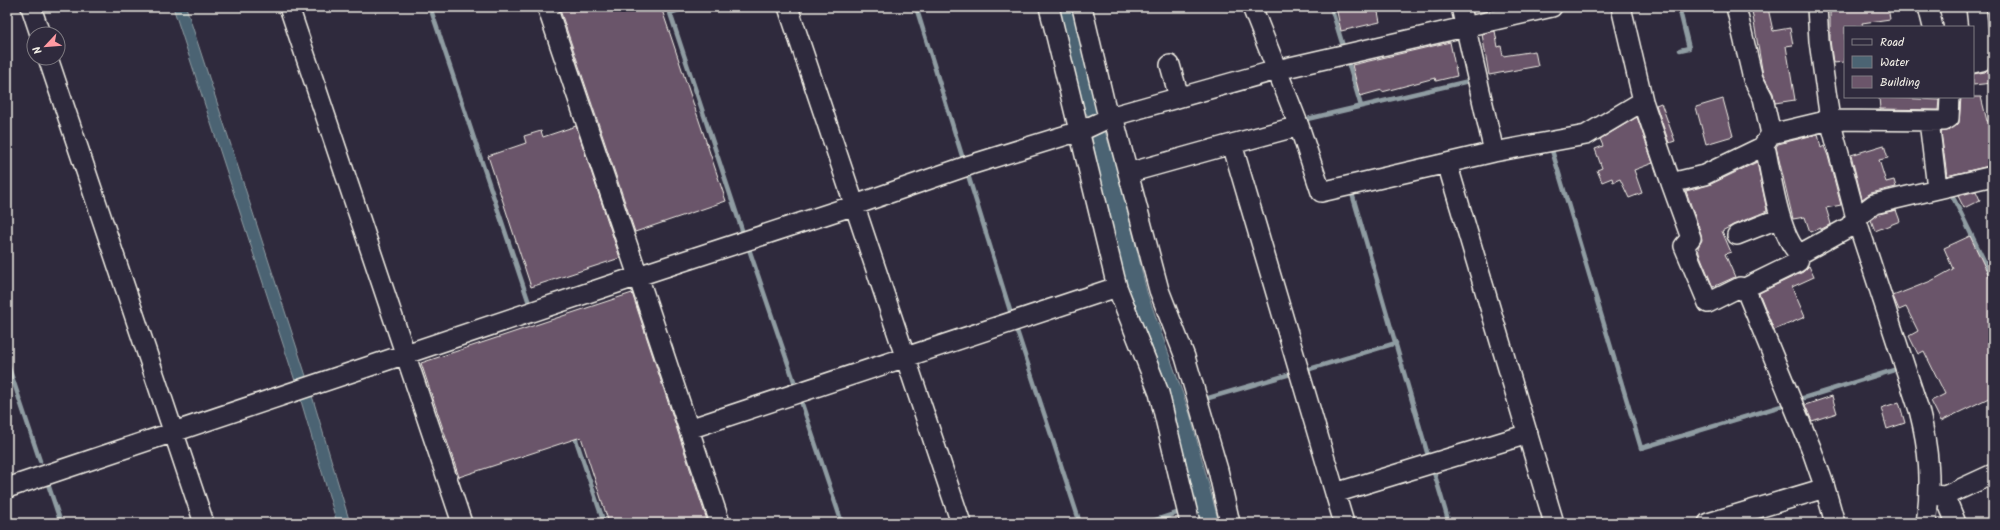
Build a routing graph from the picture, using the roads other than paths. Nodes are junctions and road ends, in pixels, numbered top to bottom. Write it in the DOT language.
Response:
graph roads {
  1 [pos="31,7"];
  2 [pos="288,7"];
  3 [pos="547,7"];
  4 [pos="788,7"];
  5 [pos="1049,7"];
  6 [pos="1082,7"];
  7 [pos="1252,7"];
  8 [pos="1461,7"];
  9 [pos="1552,7"];
  10 [pos="1621,7"];
  11 [pos="1736,7"];
  12 [pos="1816,7"];
  13 [pos="1928,7"];
  14 [pos="1976,7"];
  15 [pos="37,26"];
  16 [pos="1933,26"];
  17 [pos="1466,27"];
  18 [pos="1974,63"];
  19 [pos="1170,65"];
  20 [pos="51,66"];
  21 [pos="1277,70"];
  22 [pos="1179,97"];
  23 [pos="1950,98"];
  24 [pos="1643,101"];
  25 [pos="1109,117"];
  26 [pos="1830,120"];
  27 [pos="1929,121"];
  28 [pos="1299,126"];
  29 [pos="1081,130"];
  30 [pos="1766,140"];
  31 [pos="1232,144"];
  32 [pos="1494,152"];
  33 [pos="1447,163"];
  34 [pos="1128,173"];
  35 [pos="1993,176"];
  36 [pos="1671,183"];
  37 [pos="1937,188"];
  38 [pos="854,205"];
  39 [pos="1780,218"];
  40 [pos="1856,218"];
  41 [pos="1737,235"];
  42 [pos="1800,254"];
  43 [pos="638,276"];
  44 [pos="1117,287"];
  45 [pos="1745,288"];
  46 [pos="406,355"];
  47 [pos="906,357"];
  48 [pos="689,429"];
  49 [pos="174,432"];
  50 [pos="1528,434"];
  51 [pos="1993,474"];
  52 [pos="7,488"];
  53 [pos="1825,488"];
  54 [pos="1335,493"];
  55 [pos="1938,496"];
  56 [pos="204,523"];
  57 [pos="462,523"];
  58 [pos="720,523"];
  59 [pos="961,523"];
  60 [pos="1190,523"];
  61 [pos="1230,523"];
  62 [pos="1344,523"];
  63 [pos="1554,523"];
  64 [pos="1708,523"];
  65 [pos="1835,523"];
  66 [pos="1926,523"];
  67 [pos="1956,523"];
  1 -- 15 [label="street"];
  2 -- 46 [label="street"];
  3 -- 43 [label="street"];
  4 -- 38 [label="street"];
  5 -- 29 [label="street"];
  6 -- 25 [label="street"];
  7 -- 21 [label="street"];
  8 -- 17 [label="street"];
  9 -- 17 [label="street"];
  10 -- 24 [label="street"];
  11 -- 30 [label="street"];
  12 -- 26 [label="street"];
  13 -- 16 [label="street"];
  14 -- 18 [label="street"];
  17 -- 21 [label="street"];
  17 -- 32 [label="street"];
  19 -- 22 [label="street"];
  20 -- 49 [label="street"];
  21 -- 22 [label="street"];
  21 -- 28 [label="street"];
  22 -- 25 [label="street"];
  23 -- 27 [label="street"];
  24 -- 32 [label="street"];
  24 -- 36 [label="street"];
  25 -- 29 [label="street"];
  25 -- 34 [label="street"];
  26 -- 27 [label="street"];
  26 -- 30 [label="street"];
  26 -- 40 [label="street"];
  27 -- 37 [label="street"];
  28 -- 31 [label="street"];
  28 -- 33 [label="street"];
  29 -- 38 [label="street"];
  29 -- 44 [label="street"];
  30 -- 36 [label="street"];
  30 -- 39 [label="street"];
  31 -- 34 [label="street"];
  31 -- 54 [label="street"];
  32 -- 33 [label="street"];
  33 -- 50 [label="street"];
  34 -- 61 [label="street"];
  35 -- 37 [label="street"];
  36 -- 45 [label="street"];
  37 -- 40 [label="street"];
  38 -- 43 [label="street"];
  38 -- 47 [label="street"];
  39 -- 41 [label="street"];
  39 -- 42 [label="street"];
  40 -- 42 [label="street"];
  40 -- 55 [label="street"];
  42 -- 45 [label="street"];
  43 -- 46 [label="street"];
  43 -- 48 [label="street"];
  44 -- 47 [label="street"];
  44 -- 60 [label="street"];
  45 -- 53 [label="street"];
  46 -- 49 [label="street"];
  46 -- 57 [label="street"];
  47 -- 48 [label="street"];
  47 -- 59 [label="street"];
  48 -- 58 [label="street"];
  49 -- 52 [label="street"];
  49 -- 56 [label="street"];
  50 -- 54 [label="street"];
  50 -- 63 [label="street"];
  51 -- 55 [label="street"];
  53 -- 64 [label="street"];
  53 -- 65 [label="street"];
  54 -- 62 [label="street"];
  55 -- 66 [label="street"];
  55 -- 67 [label="street"];
}
